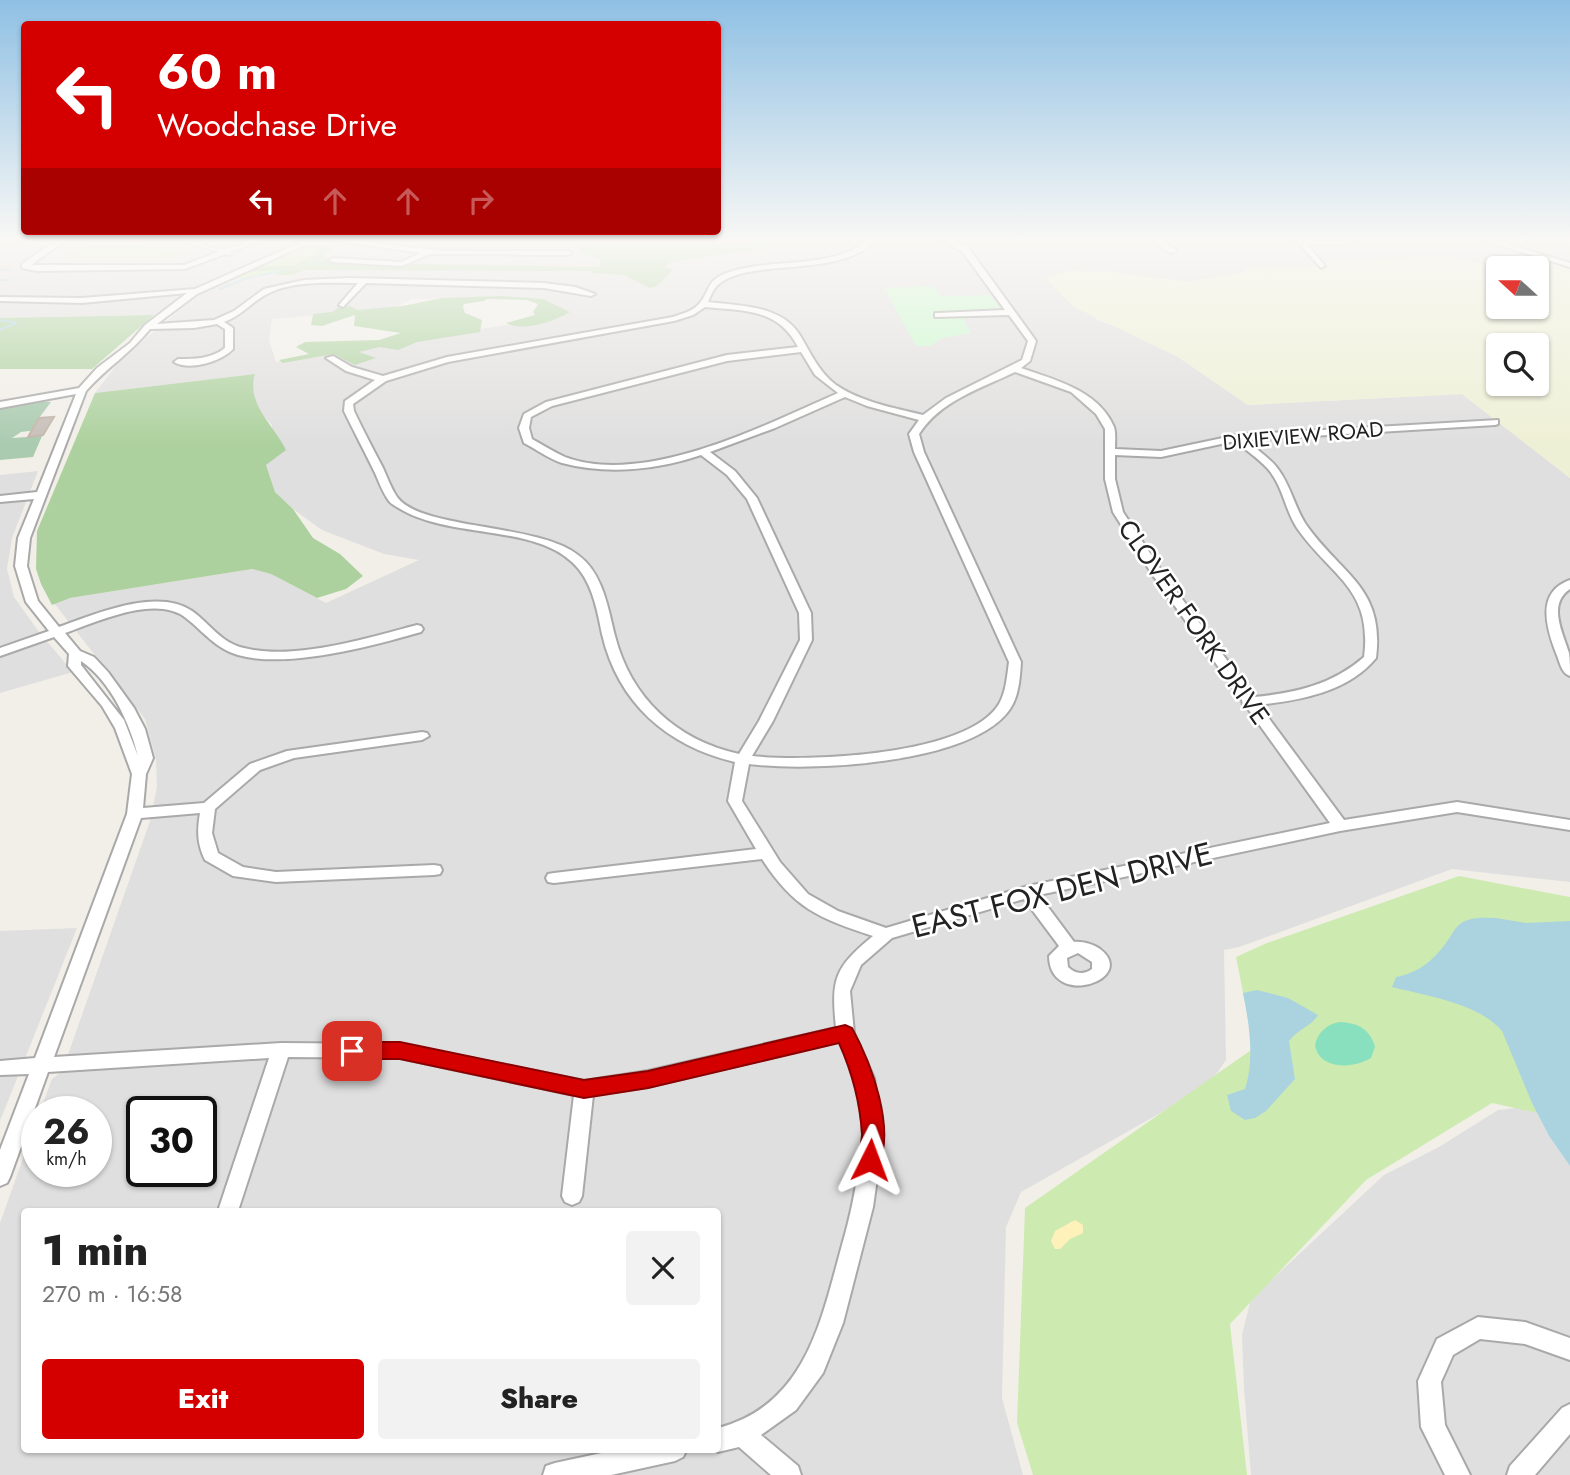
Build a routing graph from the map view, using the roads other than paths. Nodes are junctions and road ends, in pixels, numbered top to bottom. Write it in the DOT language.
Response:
graph roads {
  1 [pos="173,308"];
  2 [pos="242,308"];
  3 [pos="698,308"];
  4 [pos="726,308"];
  5 [pos="1008,308"];
  6 [pos="1011,312"];
  7 [pos="938,315"];
  8 [pos="217,321"];
  9 [pos="148,327"];
  10 [pos="804,349"];
  11 [pos="330,358"];
  12 [pos="178,362"];
  13 [pos="1015,369"];
  14 [pos="383,379"];
  15 [pos="82,390"];
  16 [pos="845,393"];
  17 [pos="0,405"];
  18 [pos="922,418"];
  19 [pos="1495,422"];
  20 [pos="1237,438"];
  21 [pos="1112,452"];
  22 [pos="703,453"];
  23 [pos="42,495"];
  24 [pos="0,499"];
  25 [pos="1570,584"];
  26 [pos="417,629"];
  27 [pos="57,633"];
  28 [pos="0,652"];
  29 [pos="1570,672"];
  30 [pos="1248,702"];
  31 [pos="422,736"];
  32 [pos="743,759"];
  33 [pos="208,807"];
  34 [pos="135,814"];
  35 [pos="1570,825"];
  36 [pos="1340,826"];
  37 [pos="766,853"];
  38 [pos="434,870"];
  39 [pos="554,878"];
  40 [pos="1028,892"];
  41 [pos="886,934"];
  42 [pos="1069,948"];
  43 [pos="845,1033"];
  44 [pos="281,1050"];
  45 [pos="41,1063"];
  46 [pos="0,1068"];
  47 [pos="584,1089"];
  48 [pos="0,1177"];
  49 [pos="572,1196"];
  50 [pos="229,1208"];
  51 [pos="1570,1349"];
  52 [pos="1570,1416"];
  53 [pos="742,1434"];
  54 [pos="721,1439"];
  55 [pos="657,1453"];
  56 [pos="555,1475"];
  57 [pos="789,1475"];
  58 [pos="1458,1475"];
  59 [pos="1519,1475"];
  1 -- 9 [label="street"];
  2 -- 8 [label="street"];
  3 -- 14 [label="street"];
  4 -- 10 [label="street"];
  5 -- 6 [label="street"];
  6 -- 7 [label="street"];
  6 -- 13 [label="street"];
  8 -- 9 [label="street"];
  8 -- 12 [label="street"];
  9 -- 15 [label="street"];
  10 -- 16 [label="street"];
  10 -- 22 [label="street"];
  11 -- 14 [label="street"];
  13 -- 18 [label="street"];
  13 -- 21 [label="street, CLOVER FORK DRIVE"];
  14 -- 32 [label="street"];
  15 -- 17 [label="street"];
  15 -- 23 [label="street"];
  16 -- 18 [label="street"];
  16 -- 22 [label="street"];
  18 -- 32 [label="street"];
  19 -- 20 [label="street, DIXIEVIEW ROAD"];
  20 -- 21 [label="street, DIXIEVIEW ROAD"];
  20 -- 30 [label="street"];
  21 -- 30 [label="street, CLOVER FORK DRIVE"];
  22 -- 32 [label="street"];
  23 -- 24 [label="street"];
  23 -- 27 [label="street"];
  25 -- 29 [label="street"];
  26 -- 27 [label="street"];
  27 -- 28 [label="street"];
  27 -- 34 [label="street"];
  30 -- 36 [label="street, CLOVER FORK DRIVE"];
  31 -- 33 [label="street"];
  32 -- 37 [label="street"];
  33 -- 34 [label="street"];
  33 -- 38 [label="street"];
  34 -- 45 [label="street"];
  35 -- 36 [label="street, EAST FOX DEN DRIVE"];
  36 -- 40 [label="street, EAST FOX DEN DRIVE"];
  37 -- 39 [label="street"];
  37 -- 41 [label="street"];
  40 -- 41 [label="street, EAST FOX DEN DRIVE"];
  40 -- 42 [label="street"];
  41 -- 43 [label="street, EAST FOX DEN DRIVE"];
  43 -- 47 [label="street"];
  43 -- 53 [label="street, EAST FOX DEN DRIVE"];
  44 -- 45 [label="street"];
  44 -- 47 [label="street"];
  44 -- 50 [label="street"];
  45 -- 46 [label="street"];
  45 -- 48 [label="street"];
  47 -- 49 [label="street"];
  51 -- 58 [label="street"];
  52 -- 59 [label="street"];
  53 -- 54 [label="street, EAST FOX DEN DRIVE"];
  53 -- 57 [label="street"];
  55 -- 56 [label="street"];
}
